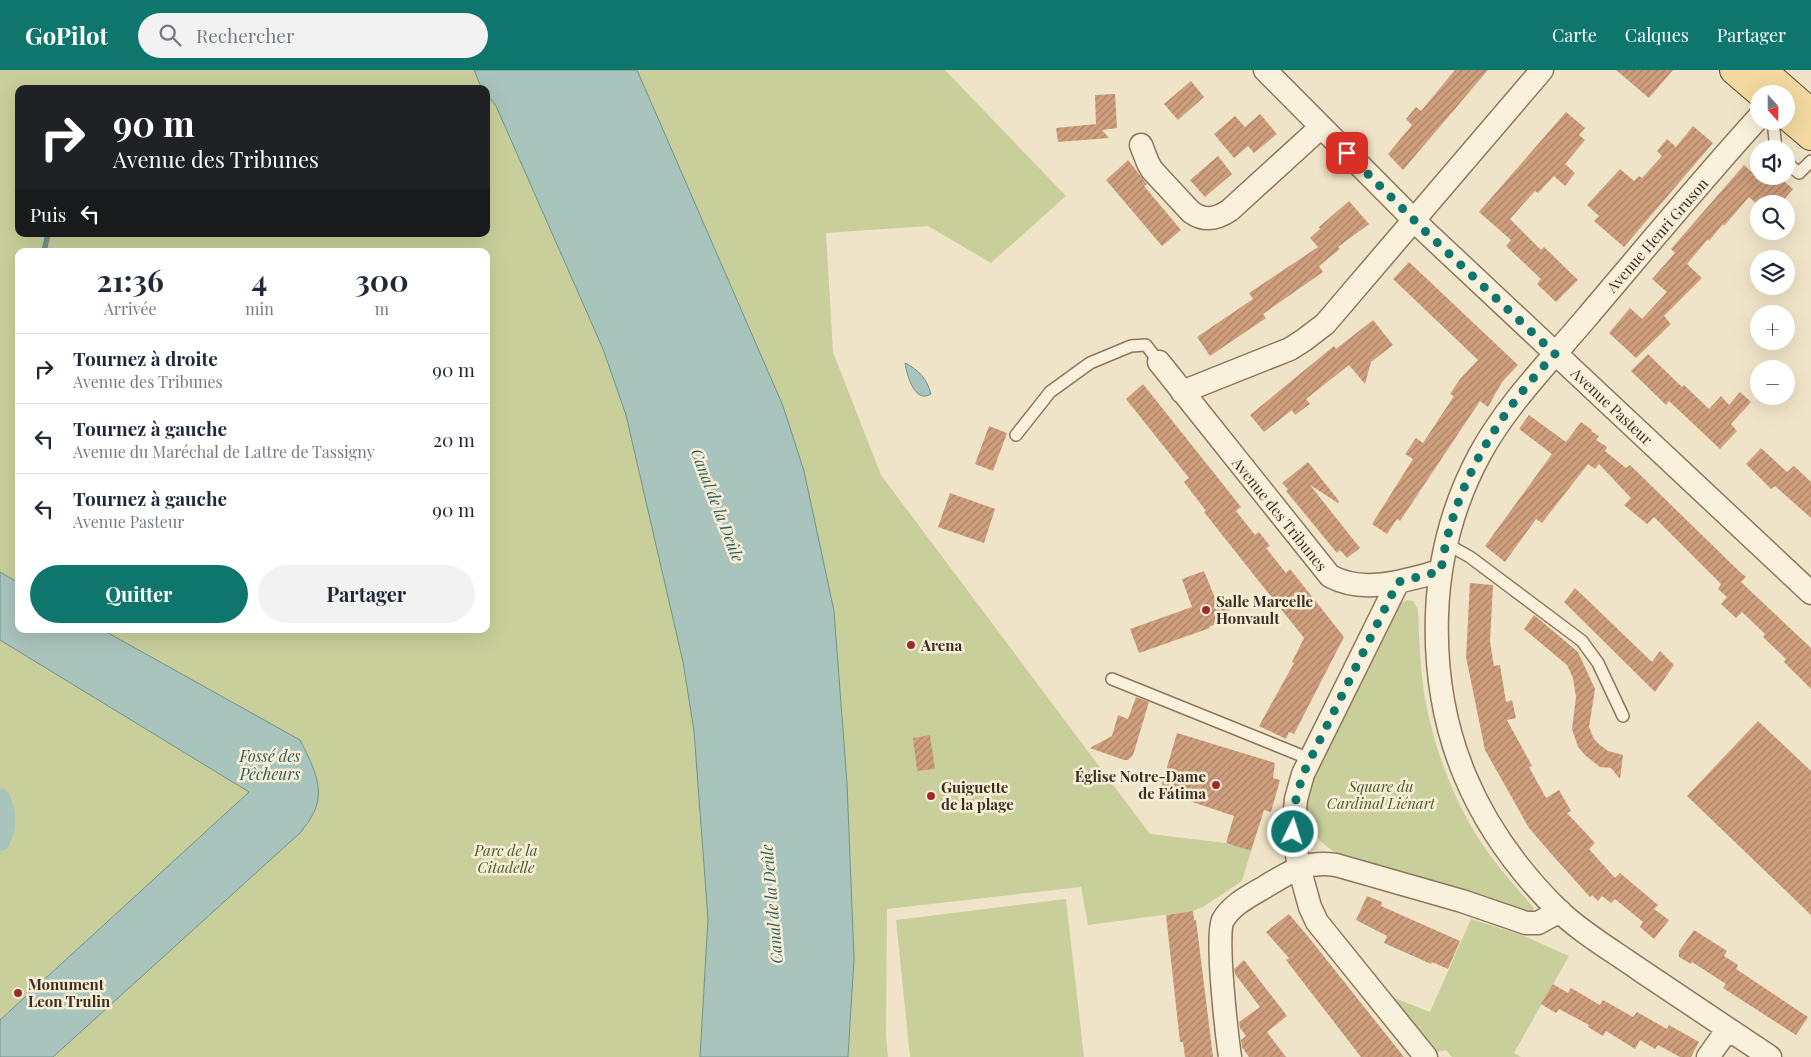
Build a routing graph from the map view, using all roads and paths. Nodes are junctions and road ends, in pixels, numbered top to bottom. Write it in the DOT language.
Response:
graph roads {
  1 [pos="1265,70"];
  2 [pos="1542,70"];
  3 [pos="1734,70"];
  4 [pos="1762,70"];
  5 [pos="1761,85"];
  6 [pos="1770,85"];
  7 [pos="1795,104"];
  8 [pos="1811,113"];
  9 [pos="1795,123"];
  10 [pos="1321,127"];
  11 [pos="1750,127"];
  12 [pos="1811,136"];
  13 [pos="1141,146"];
  14 [pos="1811,161"];
  15 [pos="1795,170"];
  16 [pos="1415,221"];
  17 [pos="1555,354"];
  18 [pos="1159,362"];
  19 [pos="1182,392"];
  20 [pos="1016,435"];
  21 [pos="1445,543"];
  22 [pos="1441,571"];
  23 [pos="1398,582"];
  24 [pos="1811,593"];
  25 [pos="1112,679"];
  26 [pos="1623,716"];
  27 [pos="1310,759"];
  28 [pos="1299,867"];
  29 [pos="1560,911"];
  30 [pos="1728,1029"];
  31 [pos="1230,1057"];
  32 [pos="1426,1057"];
  33 [pos="1708,1057"];
  34 [pos="1770,1057"];
  1 -- 10 [label="street, Avenue Pasteur"];
  2 -- 16 [label="street"];
  3 -- 5 [label="main road"];
  4 -- 6 [label="main road"];
  7 -- 8 [label="main road"];
  9 -- 12 [label="main road"];
  10 -- 13 [label="street"];
  10 -- 16 [label="street, Avenue Pasteur"];
  11 -- 17 [label="street, Avenue Henri Gruson"];
  14 -- 15 [label="lane"];
  16 -- 17 [label="street, Avenue Pasteur"];
  16 -- 19 [label="street"];
  17 -- 21 [label="street, Avenue Henri Gruson"];
  17 -- 24 [label="street, Avenue Pasteur"];
  18 -- 19 [label="street, Avenue des Tribunes"];
  18 -- 20 [label="lane"];
  19 -- 23 [label="street, Avenue des Tribunes"];
  21 -- 22 [label="street, Avenue Henri Gruson"];
  21 -- 26 [label="lane"];
  22 -- 23 [label="street, Avenue des Tribunes"];
  22 -- 29 [label="street, Avenue Henri Gruson"];
  23 -- 27 [label="street"];
  25 -- 27 [label="lane"];
  27 -- 28 [label="street"];
  28 -- 29 [label="street"];
  28 -- 31 [label="street"];
  28 -- 32 [label="street"];
  29 -- 30 [label="street, Avenue Henri Gruson"];
  30 -- 33 [label="street"];
  30 -- 34 [label="street, Avenue Henri Gruson"];
}
